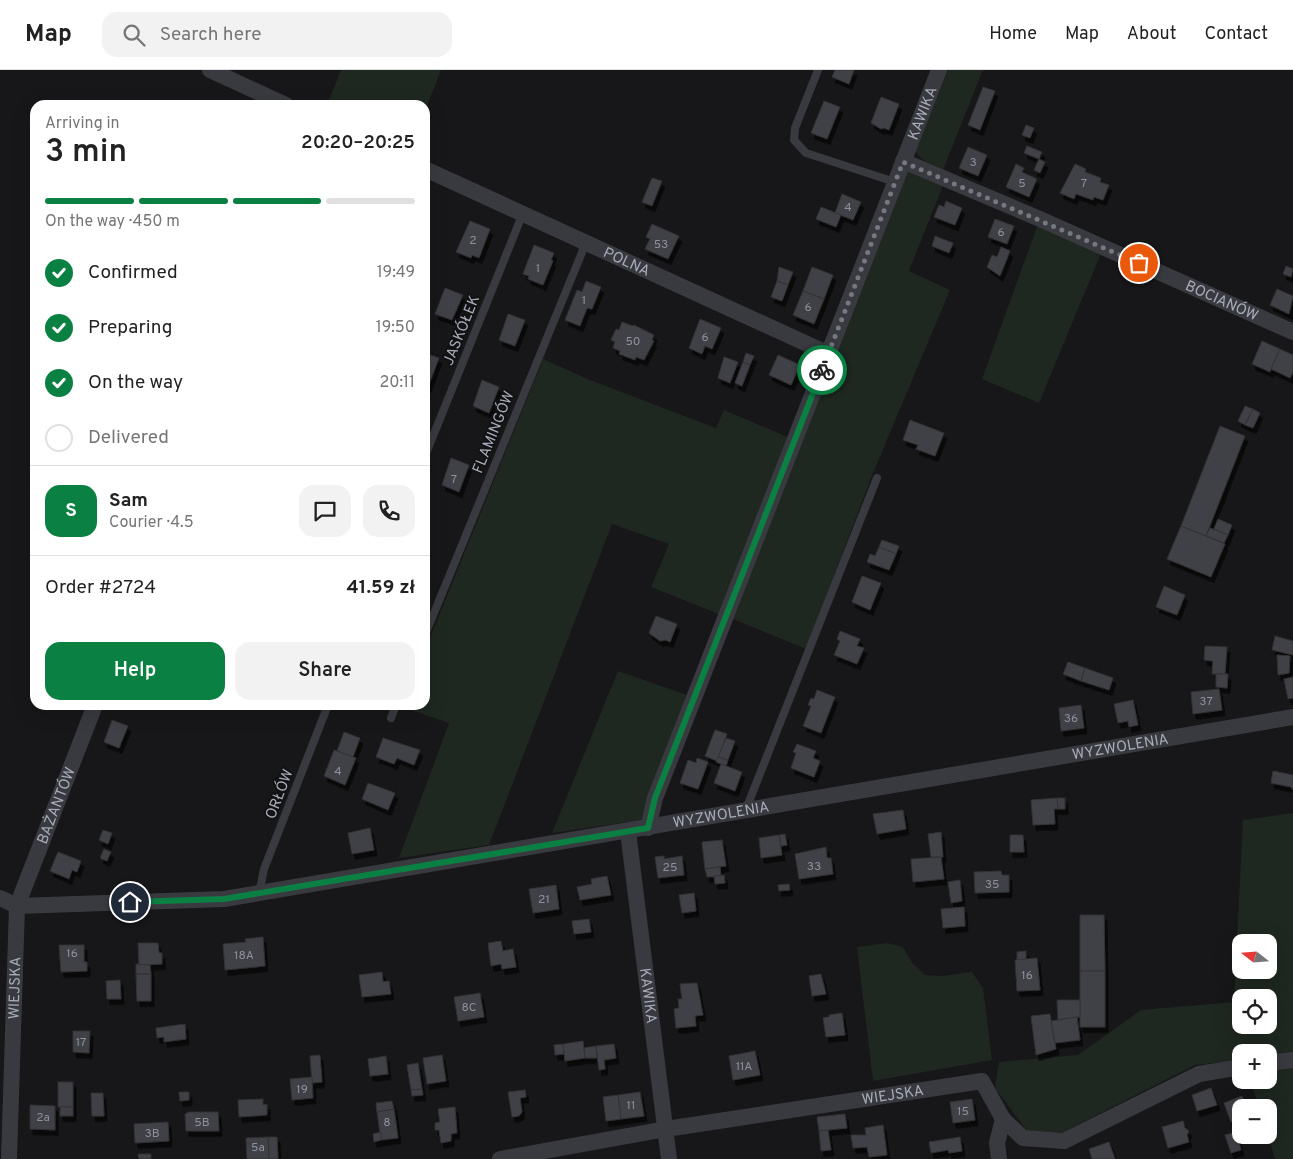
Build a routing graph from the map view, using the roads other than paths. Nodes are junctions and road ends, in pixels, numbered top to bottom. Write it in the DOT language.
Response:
graph roads {
  1 [pos="210,70"];
  2 [pos="818,70"];
  3 [pos="939,70"];
  4 [pos="275,100"];
  5 [pos="903,162"];
  6 [pos="430,171"];
  7 [pos="895,182"];
  8 [pos="522,213"];
  9 [pos="581,240"];
  10 [pos="1293,332"];
  11 [pos="829,354"];
  12 [pos="430,443"];
  13 [pos="877,478"];
  14 [pos="430,623"];
  15 [pos="93,710"];
  16 [pos="326,710"];
  17 [pos="394,710"];
  18 [pos="1293,717"];
  19 [pos="391,718"];
  20 [pos="745,811"];
  21 [pos="648,828"];
  22 [pos="628,832"];
  23 [pos="259,894"];
  24 [pos="0,898"];
  25 [pos="18,906"];
  26 [pos="1293,1060"];
  27 [pos="1277,1062"];
  28 [pos="1232,1069"];
  29 [pos="1003,1119"];
  30 [pos="666,1129"];
  31 [pos="9,1159"];
  32 [pos="500,1159"];
  33 [pos="669,1159"];
  34 [pos="999,1159"];
  1 -- 4 [label="street"];
  2 -- 7 [label="lane"];
  3 -- 5 [label="street, KAWIKA"];
  5 -- 7 [label="street, KAWIKA"];
  5 -- 10 [label="street, BOCIANÓW"];
  6 -- 8 [label="street, POLNA"];
  7 -- 11 [label="street, KAWIKA"];
  8 -- 9 [label="street, POLNA"];
  8 -- 12 [label="lane, JASKÓŁEK"];
  9 -- 11 [label="street, POLNA"];
  9 -- 14 [label="lane, FLAMINGÓW"];
  11 -- 21 [label="street, KAWIKA"];
  13 -- 20 [label="lane"];
  15 -- 25 [label="street, BAŻANTÓW"];
  16 -- 23 [label="lane, ORŁÓW"];
  17 -- 19 [label="lane"];
  18 -- 20 [label="street, WYZWOLENIA"];
  20 -- 21 [label="street, WYZWOLENIA"];
  21 -- 22 [label="street, WYZWOLENIA"];
  22 -- 23 [label="street, WYZWOLENIA"];
  22 -- 30 [label="street, KAWIKA"];
  23 -- 25 [label="street, WYZWOLENIA"];
  24 -- 25 [label="street, WYZWOLENIA"];
  25 -- 31 [label="street, WIEJSKA"];
  26 -- 27 [label="street"];
  28 -- 29 [label="street, WIEJSKA"];
  29 -- 30 [label="street, WIEJSKA"];
  29 -- 34 [label="street"];
  30 -- 32 [label="street, WIEJSKA"];
  30 -- 33 [label="street, KAWIKA"];
}
